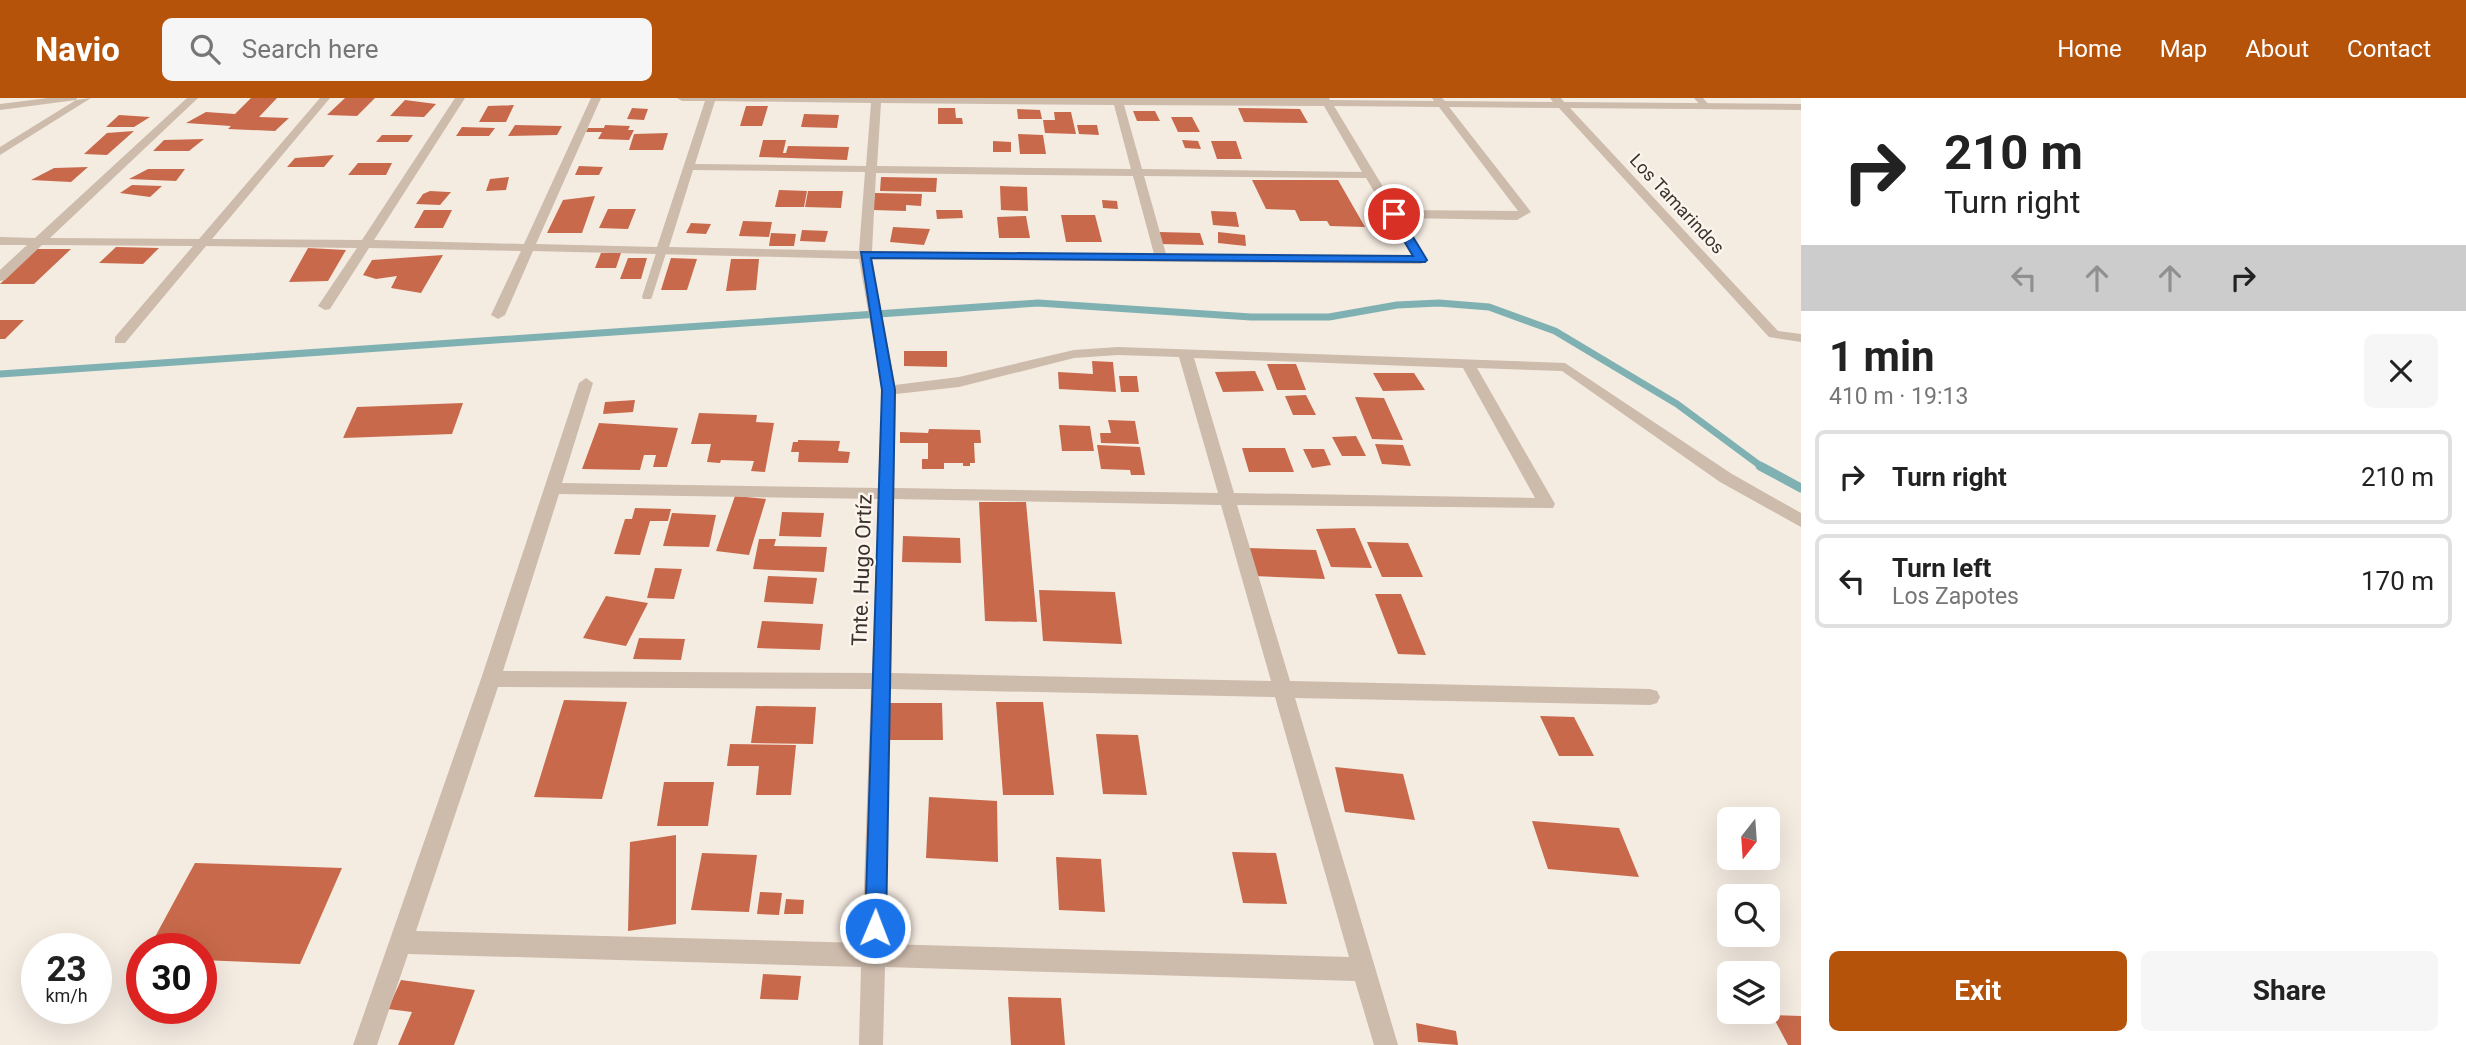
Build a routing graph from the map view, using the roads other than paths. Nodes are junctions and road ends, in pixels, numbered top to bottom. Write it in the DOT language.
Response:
graph roads {
  1 [pos="72,98"];
  2 [pos="86,98"];
  3 [pos="193,98"];
  4 [pos="325,98"];
  5 [pos="460,98"];
  6 [pos="596,98"];
  7 [pos="681,98"];
  8 [pos="711,98"];
  9 [pos="876,99"];
  10 [pos="38,100"];
  11 [pos="1117,100"];
  12 [pos="1325,100"];
  13 [pos="1439,100"];
  14 [pos="0,101"];
  15 [pos="1557,101"];
  16 [pos="1702,101"];
  17 [pos="0,107"];
  18 [pos="1801,107"];
  19 [pos="49,120"];
  20 [pos="0,152"];
  21 [pos="688,167"];
  22 [pos="871,169"];
  23 [pos="1137,173"];
  24 [pos="1370,175"];
  25 [pos="1394,214"];
  26 [pos="0,241"];
  27 [pos="38,241"];
  28 [pos="202,243"];
  29 [pos="366,244"];
  30 [pos="527,247"];
  31 [pos="662,250"];
  32 [pos="1161,258"];
  33 [pos="865,259"];
  34 [pos="0,277"];
  35 [pos="647,297"];
  36 [pos="325,306"];
  37 [pos="498,315"];
  38 [pos="1801,338"];
  39 [pos="120,340"];
  40 [pos="1185,353"];
  41 [pos="1467,363"];
  42 [pos="586,383"];
  43 [pos="888,390"];
  44 [pos="552,488"];
  45 [pos="888,492"];
  46 [pos="1228,497"];
  47 [pos="1801,521"];
  48 [pos="491,679"];
  49 [pos="881,681"];
  50 [pos="1284,689"];
  51 [pos="1650,697"];
  52 [pos="401,942"];
  53 [pos="874,955"];
  54 [pos="1364,969"];
  55 [pos="365,1045"];
  56 [pos="871,1045"];
  57 [pos="1386,1045"];
  1 -- 10 [label="street"];
  2 -- 19 [label="street"];
  3 -- 27 [label="street"];
  4 -- 28 [label="street"];
  5 -- 29 [label="street"];
  6 -- 30 [label="street"];
  7 -- 8 [label="street"];
  8 -- 9 [label="street"];
  8 -- 21 [label="street"];
  9 -- 11 [label="street"];
  9 -- 22 [label="street, Tnte. Hugo Ortíz"];
  10 -- 14 [label="street"];
  10 -- 17 [label="street"];
  10 -- 19 [label="street"];
  11 -- 12 [label="street"];
  11 -- 23 [label="street"];
  12 -- 13 [label="street"];
  12 -- 24 [label="street"];
  13 -- 15 [label="street"];
  13 -- 25 [label="street"];
  15 -- 16 [label="street"];
  15 -- 38 [label="street, Los Tamarindos"];
  16 -- 18 [label="street"];
  19 -- 20 [label="street"];
  21 -- 22 [label="street"];
  21 -- 31 [label="street"];
  22 -- 23 [label="street"];
  22 -- 33 [label="street, Tnte. Hugo Ortíz"];
  23 -- 24 [label="street"];
  23 -- 32 [label="street"];
  24 -- 25 [label="street"];
  25 -- 32 [label="street"];
  26 -- 27 [label="street"];
  27 -- 28 [label="street"];
  27 -- 34 [label="street"];
  28 -- 29 [label="street"];
  28 -- 39 [label="street"];
  29 -- 30 [label="street"];
  29 -- 36 [label="street"];
  30 -- 31 [label="street"];
  30 -- 37 [label="street"];
  31 -- 33 [label="street"];
  31 -- 35 [label="lane"];
  32 -- 33 [label="street"];
  33 -- 43 [label="street, Tnte. Hugo Ortíz"];
  40 -- 41 [label="street"];
  40 -- 43 [label="street"];
  40 -- 46 [label="street"];
  41 -- 46 [label="street"];
  41 -- 47 [label="street"];
  42 -- 44 [label="street"];
  43 -- 45 [label="street, Tnte. Hugo Ortíz"];
  44 -- 45 [label="street"];
  44 -- 48 [label="street"];
  45 -- 46 [label="street"];
  45 -- 49 [label="street, Tnte. Hugo Ortíz"];
  46 -- 50 [label="street"];
  48 -- 49 [label="street"];
  48 -- 52 [label="street"];
  49 -- 50 [label="street"];
  49 -- 53 [label="street, Tnte. Hugo Ortíz"];
  50 -- 51 [label="street"];
  50 -- 54 [label="street"];
  52 -- 53 [label="street"];
  52 -- 55 [label="street"];
  53 -- 54 [label="street"];
  53 -- 56 [label="street, Tnte. Hugo Ortíz"];
  54 -- 57 [label="street"];
}
